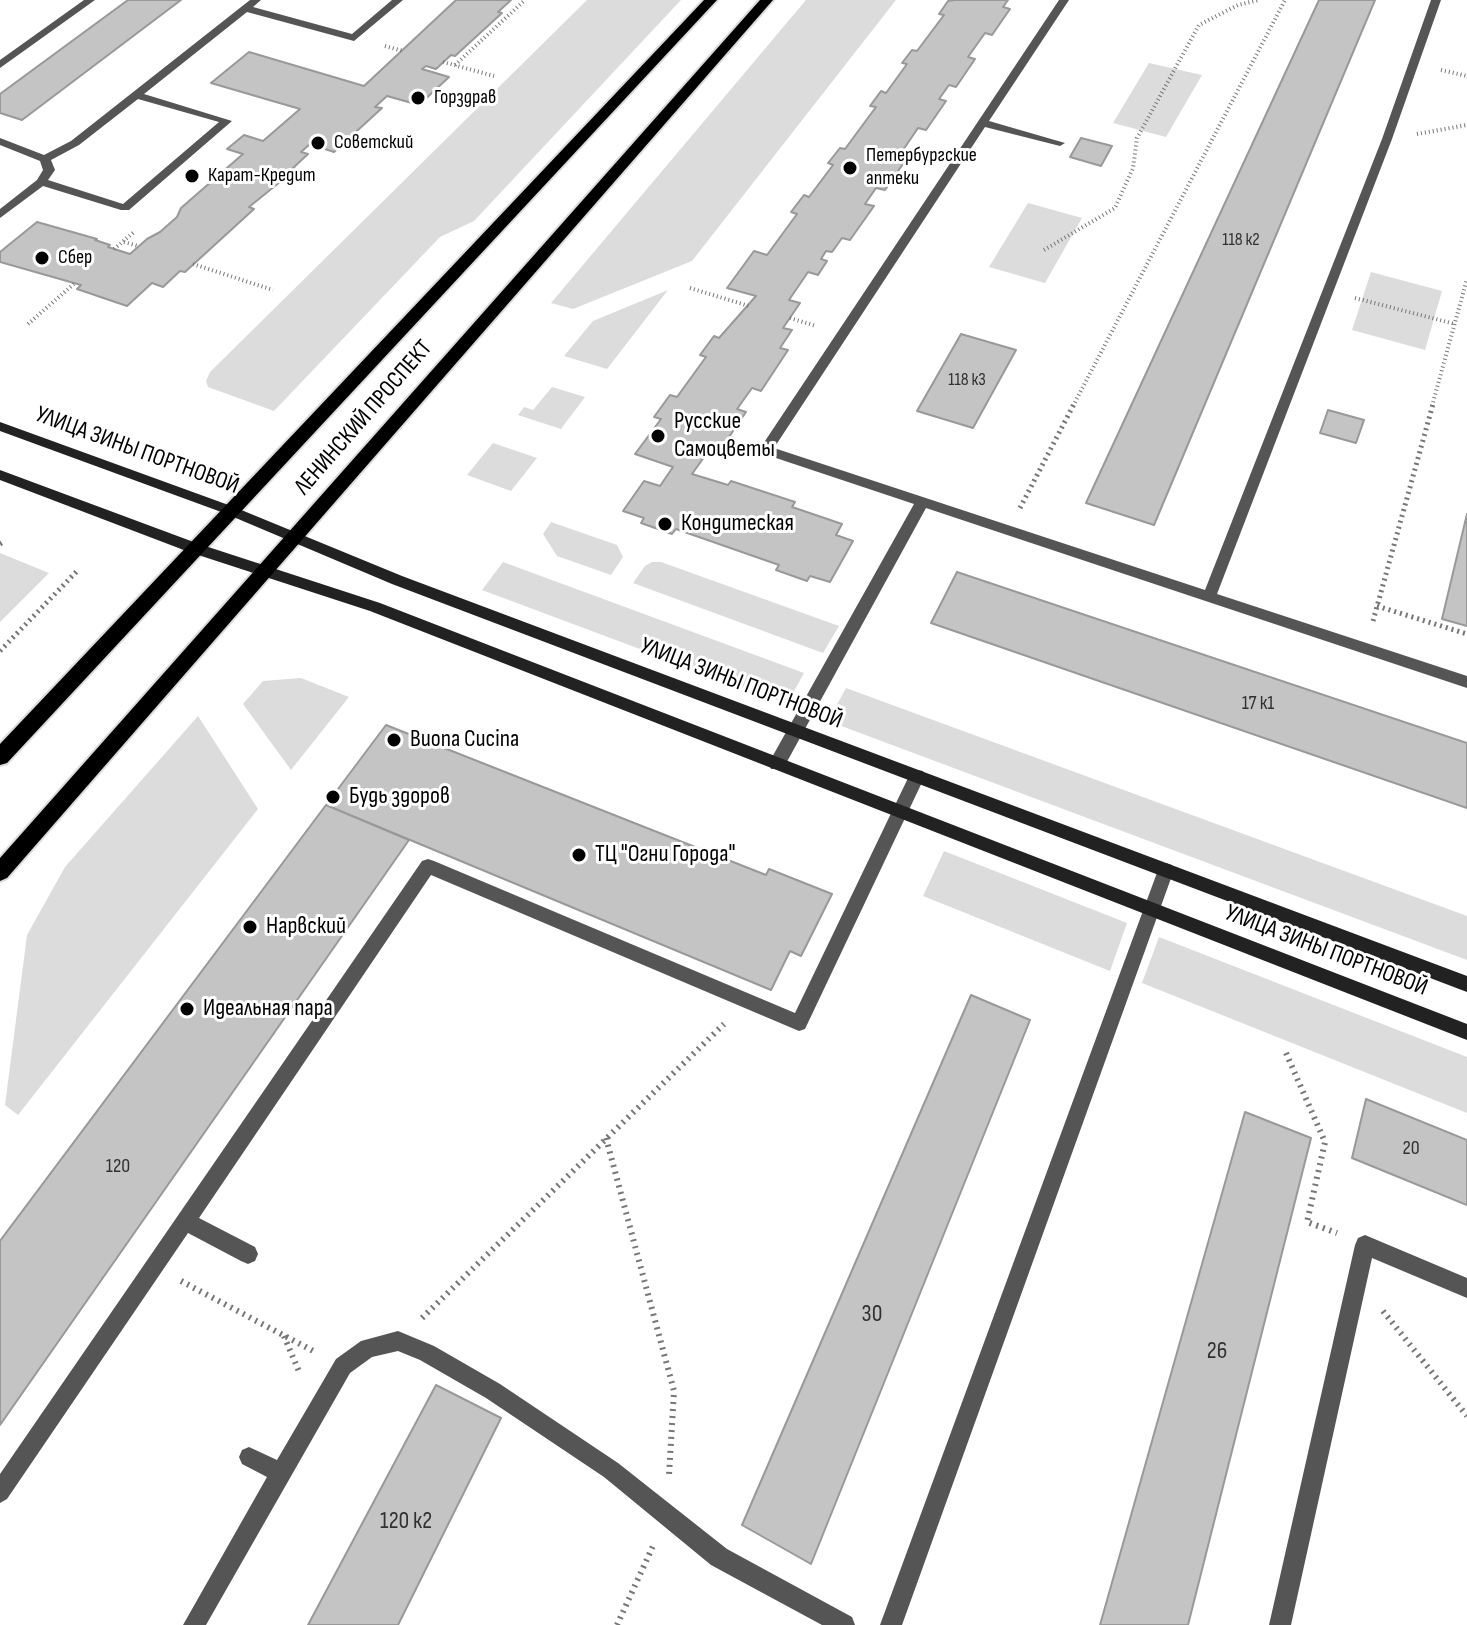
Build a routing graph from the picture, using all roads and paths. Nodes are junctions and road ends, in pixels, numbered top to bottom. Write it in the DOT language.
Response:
graph roads {
  1 [pos="90,0"];
  2 [pos="256,0"];
  3 [pos="398,0"];
  4 [pos="525,0"];
  5 [pos="711,0"];
  6 [pos="767,0"];
  7 [pos="1064,0"];
  8 [pos="1259,0"];
  9 [pos="1285,0"];
  10 [pos="1436,0"];
  11 [pos="245,8"];
  12 [pos="443,62"];
  13 [pos="0,65"];
  14 [pos="455,65"];
  15 [pos="494,76"];
  16 [pos="136,95"];
  17 [pos="983,123"];
  18 [pos="1467,125"];
  19 [pos="1387,139"];
  20 [pos="0,141"];
  21 [pos="1060,143"];
  22 [pos="45,159"];
  23 [pos="41,182"];
  24 [pos="0,215"];
  25 [pos="138,246"];
  26 [pos="114,249"];
  27 [pos="1044,250"];
  28 [pos="193,264"];
  29 [pos="1467,279"];
  30 [pos="75,283"];
  31 [pos="690,288"];
  32 [pos="273,290"];
  33 [pos="1349,296"];
  34 [pos="749,306"];
  35 [pos="28,324"];
  36 [pos="1455,324"];
  37 [pos="0,426"];
  38 [pos="0,475"];
  39 [pos="922,502"];
  40 [pos="229,510"];
  41 [pos="1009,530"];
  42 [pos="294,537"];
  43 [pos="194,548"];
  44 [pos="78,570"];
  45 [pos="264,571"];
  46 [pos="1209,597"];
  47 [pos="1377,606"];
  48 [pos="1467,634"];
  49 [pos="1366,649"];
  50 [pos="0,651"];
  51 [pos="1467,682"];
  52 [pos="796,730"];
  53 [pos="0,757"];
  54 [pos="777,764"];
  55 [pos="917,776"];
  56 [pos="899,811"];
  57 [pos="1166,870"];
  58 [pos="0,872"];
  59 [pos="1152,909"];
  60 [pos="1467,984"];
  61 [pos="747,1001"];
  62 [pos="1467,1032"];
  63 [pos="1286,1053"];
  64 [pos="606,1138"];
  65 [pos="185,1221"];
  66 [pos="1365,1245"];
  67 [pos="248,1254"];
  68 [pos="154,1267"];
  69 [pos="1467,1288"];
  70 [pos="1374,1300"];
  71 [pos="283,1335"];
  72 [pos="398,1341"];
  73 [pos="343,1366"];
  74 [pos="301,1377"];
  75 [pos="1467,1416"];
  76 [pos="249,1457"];
  77 [pos="281,1473"];
  78 [pos="669,1485"];
  79 [pos="0,1492"];
  80 [pos="656,1540"];
  81 [pos="194,1625"];
  82 [pos="617,1625"];
  83 [pos="844,1625"];
  84 [pos="891,1625"];
  85 [pos="1280,1625"];
  1 -- 13 [label="lane"];
  2 -- 11 [label="lane"];
  3 -- 11 [label="lane"];
  4 -- 14 [label="path"];
  5 -- 40 [label="main road, ЛЕНИНСКИЙ ПРОСПЕКТ"];
  6 -- 42 [label="main road, ЛЕНИНСКИЙ ПРОСПЕКТ"];
  7 -- 17 [label="lane"];
  8 -- 27 [label="path"];
  9 -- 41 [label="path"];
  10 -- 19 [label="lane"];
  11 -- 16 [label="lane"];
  12 -- 14 [label="path"];
  14 -- 15 [label="path"];
  16 -- 22 [label="lane"];
  16 -- 23 [label="lane"];
  17 -- 21 [label="lane"];
  17 -- 39 [label="lane"];
  18 -- 19 [label="path"];
  19 -- 46 [label="lane"];
  20 -- 22 [label="lane"];
  22 -- 23 [label="lane"];
  23 -- 24 [label="lane"];
  25 -- 26 [label="path"];
  28 -- 32 [label="path"];
  29 -- 36 [label="path"];
  30 -- 35 [label="path"];
  31 -- 34 [label="path"];
  33 -- 36 [label="path"];
  36 -- 47 [label="path"];
  37 -- 40 [label="main road, УЛИЦА ЗИНЫ ПОРТНОВОЙ"];
  38 -- 43 [label="main road, УЛИЦА ЗИНЫ ПОРТНОВОЙ"];
  39 -- 41 [label="lane"];
  39 -- 52 [label="lane"];
  40 -- 42 [label="main road, УЛИЦА ЗИНЫ ПОРТНОВОЙ"];
  40 -- 43 [label="main road, ЛЕНИНСКИЙ ПРОСПЕКТ"];
  41 -- 46 [label="lane"];
  42 -- 45 [label="main road, ЛЕНИНСКИЙ ПРОСПЕКТ"];
  42 -- 52 [label="main road, УЛИЦА ЗИНЫ ПОРТНОВОЙ"];
  43 -- 45 [label="main road, УЛИЦА ЗИНЫ ПОРТНОВОЙ"];
  43 -- 53 [label="main road, ЛЕНИНСКИЙ ПРОСПЕКТ"];
  44 -- 50 [label="path"];
  45 -- 54 [label="main road, УЛИЦА ЗИНЫ ПОРТНОВОЙ"];
  45 -- 58 [label="main road, ЛЕНИНСКИЙ ПРОСПЕКТ"];
  46 -- 49 [label="lane"];
  47 -- 48 [label="path"];
  47 -- 49 [label="path"];
  49 -- 51 [label="lane"];
  52 -- 54 [label="lane"];
  52 -- 55 [label="main road, УЛИЦА ЗИНЫ ПОРТНОВОЙ"];
  54 -- 56 [label="main road, УЛИЦА ЗИНЫ ПОРТНОВОЙ"];
  55 -- 56 [label="lane"];
  55 -- 57 [label="main road, УЛИЦА ЗИНЫ ПОРТНОВОЙ"];
  56 -- 59 [label="main road, УЛИЦА ЗИНЫ ПОРТНОВОЙ"];
  56 -- 61 [label="lane"];
  57 -- 59 [label="lane"];
  57 -- 60 [label="main road, УЛИЦА ЗИНЫ ПОРТНОВОЙ"];
  59 -- 62 [label="main road, УЛИЦА ЗИНЫ ПОРТНОВОЙ"];
  59 -- 84 [label="lane"];
  61 -- 64 [label="path"];
  61 -- 65 [label="lane"];
  63 -- 66 [label="path"];
  64 -- 72 [label="path"];
  64 -- 78 [label="path"];
  65 -- 67 [label="lane"];
  65 -- 68 [label="lane"];
  66 -- 69 [label="lane"];
  66 -- 85 [label="lane"];
  68 -- 71 [label="path"];
  68 -- 79 [label="lane"];
  70 -- 75 [label="path"];
  71 -- 73 [label="path"];
  71 -- 74 [label="path"];
  72 -- 73 [label="lane"];
  72 -- 83 [label="lane"];
  73 -- 77 [label="lane"];
  76 -- 77 [label="lane"];
  77 -- 81 [label="lane"];
  80 -- 82 [label="path"];
}
